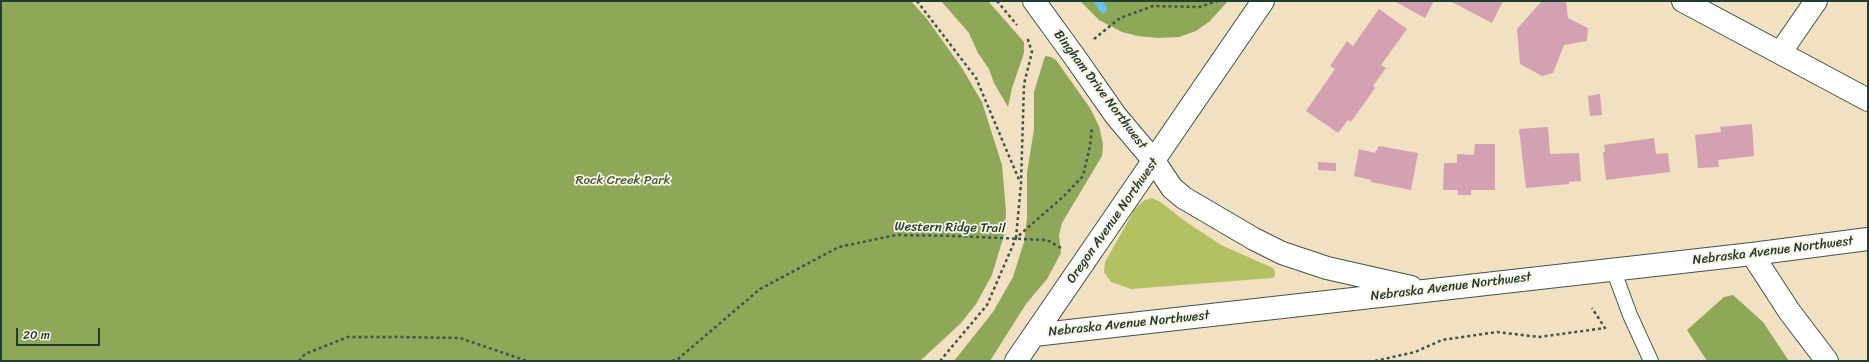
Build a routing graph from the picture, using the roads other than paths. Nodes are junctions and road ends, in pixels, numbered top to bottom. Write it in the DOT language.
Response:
graph roads {
  1 [pos="1034,1"];
  2 [pos="1263,1"];
  3 [pos="1683,1"];
  4 [pos="1816,1"];
  5 [pos="1780,53"];
  6 [pos="1868,100"];
  7 [pos="1154,161"];
  8 [pos="1868,239"];
  9 [pos="1752,254"];
  10 [pos="1613,269"];
  11 [pos="1426,291"];
  12 [pos="1034,334"];
  13 [pos="1016,361"];
  14 [pos="1651,361"];
  15 [pos="1827,361"];
  1 -- 7 [label="street, Bingham Drive Northwest"];
  2 -- 7 [label="street, Oregon Avenue Northwest"];
  3 -- 5 [label="street"];
  4 -- 5 [label="street"];
  5 -- 6 [label="street"];
  7 -- 11 [label="street, Bingham Drive Northwest"];
  7 -- 12 [label="street, Oregon Avenue Northwest"];
  8 -- 9 [label="street, Nebraska Avenue Northwest"];
  9 -- 10 [label="street, Nebraska Avenue Northwest"];
  9 -- 15 [label="street"];
  10 -- 11 [label="street, Nebraska Avenue Northwest"];
  10 -- 14 [label="lane"];
  11 -- 12 [label="street, Nebraska Avenue Northwest"];
  12 -- 13 [label="street, Oregon Avenue Northwest"];
}
